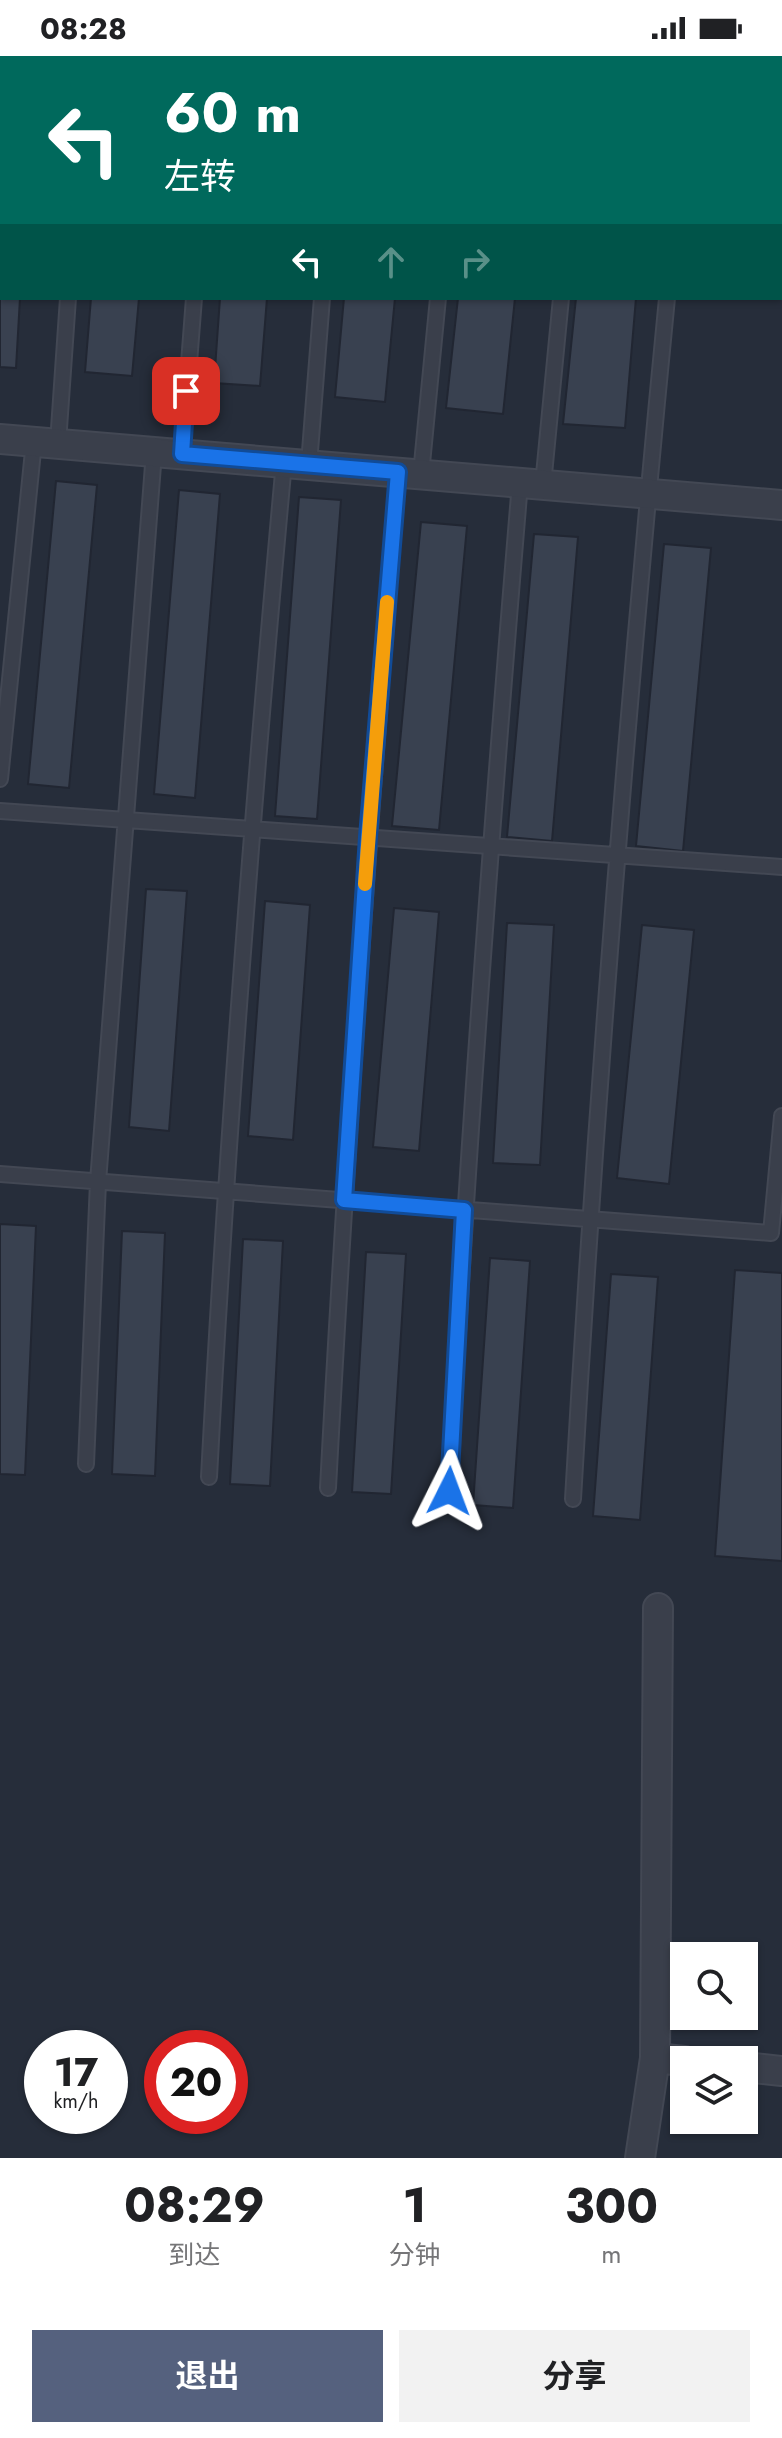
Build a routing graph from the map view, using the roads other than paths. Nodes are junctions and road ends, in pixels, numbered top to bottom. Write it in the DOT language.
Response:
graph roads {
  1 [pos="68,300"];
  2 [pos="194,300"];
  3 [pos="322,300"];
  4 [pos="438,300"];
  5 [pos="561,300"];
  6 [pos="667,300"];
  7 [pos="0,439"];
  8 [pos="46,442"];
  9 [pos="168,453"];
  10 [pos="296,463"];
  11 [pos="410,473"];
  12 [pos="532,484"];
  13 [pos="648,494"];
  14 [pos="782,505"];
  15 [pos="0,779"];
  16 [pos="0,811"];
  17 [pos="124,820"];
  18 [pos="251,828"];
  19 [pos="368,837"];
  20 [pos="490,846"];
  21 [pos="616,855"];
  22 [pos="782,867"];
  23 [pos="782,1116"];
  24 [pos="0,1174"];
  25 [pos="98,1182"];
  26 [pos="225,1191"];
  27 [pos="344,1200"];
  28 [pos="464,1210"];
  29 [pos="589,1219"];
  30 [pos="86,1464"];
  31 [pos="209,1477"];
  32 [pos="328,1488"];
  33 [pos="449,1491"];
  34 [pos="573,1499"];
  35 [pos="658,1608"];
  36 [pos="655,2058"];
  37 [pos="670,2060"];
  38 [pos="758,2068"];
  39 [pos="782,2071"];
  40 [pos="640,2158"];
  1 -- 8 [label="lane"];
  2 -- 9 [label="lane"];
  3 -- 10 [label="lane"];
  4 -- 11 [label="lane"];
  5 -- 12 [label="lane"];
  6 -- 13 [label="lane"];
  7 -- 8 [label="street"];
  8 -- 9 [label="street"];
  8 -- 15 [label="lane"];
  9 -- 10 [label="street"];
  9 -- 17 [label="lane"];
  10 -- 11 [label="street"];
  10 -- 18 [label="lane"];
  11 -- 12 [label="street"];
  11 -- 19 [label="lane"];
  12 -- 13 [label="street"];
  12 -- 20 [label="lane"];
  13 -- 14 [label="street"];
  13 -- 21 [label="lane"];
  16 -- 17 [label="lane"];
  17 -- 18 [label="lane"];
  17 -- 25 [label="lane"];
  18 -- 19 [label="lane"];
  18 -- 26 [label="lane"];
  19 -- 20 [label="lane"];
  19 -- 27 [label="lane"];
  20 -- 21 [label="lane"];
  20 -- 28 [label="lane"];
  21 -- 22 [label="lane"];
  21 -- 29 [label="lane"];
  23 -- 29 [label="lane"];
  24 -- 25 [label="lane"];
  25 -- 26 [label="lane"];
  25 -- 30 [label="lane"];
  26 -- 27 [label="lane"];
  26 -- 31 [label="lane"];
  27 -- 28 [label="lane"];
  27 -- 32 [label="lane"];
  28 -- 29 [label="lane"];
  28 -- 33 [label="lane"];
  29 -- 34 [label="lane"];
  35 -- 36 [label="street"];
  36 -- 37 [label="street"];
  36 -- 40 [label="street"];
  38 -- 39 [label="street"];
}
